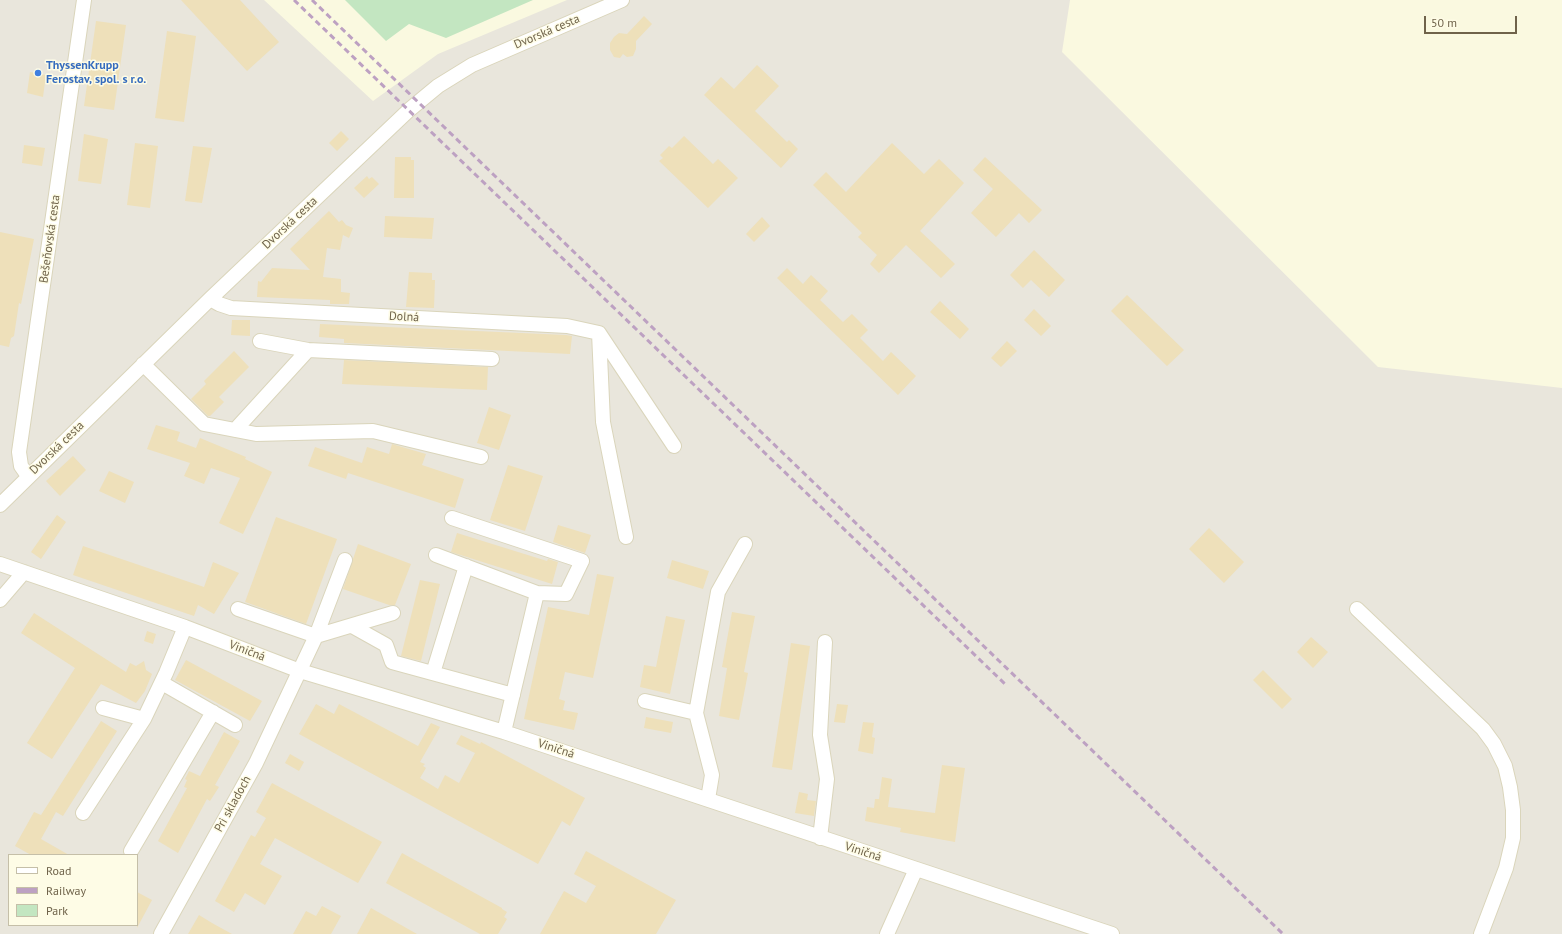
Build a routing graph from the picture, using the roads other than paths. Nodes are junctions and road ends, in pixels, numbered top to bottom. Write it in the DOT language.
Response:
graph roads {
  1 [pos="84,0"];
  2 [pos="622,0"];
  3 [pos="210,299"];
  4 [pos="599,333"];
  5 [pos="260,341"];
  6 [pos="308,350"];
  7 [pos="492,359"];
  8 [pos="143,364"];
  9 [pos="235,430"];
  10 [pos="674,446"];
  11 [pos="481,457"];
  12 [pos="28,476"];
  13 [pos="0,505"];
  14 [pos="452,518"];
  15 [pos="626,537"];
  16 [pos="745,544"];
  17 [pos="436,555"];
  18 [pos="345,560"];
  19 [pos="0,564"];
  20 [pos="466,566"];
  21 [pos="24,572"];
  22 [pos="537,593"];
  23 [pos="0,600"];
  24 [pos="238,609"];
  25 [pos="1357,609"];
  26 [pos="393,613"];
  27 [pos="352,626"];
  28 [pos="185,627"];
  29 [pos="316,636"];
  30 [pos="825,642"];
  31 [pos="300,671"];
  32 [pos="433,673"];
  33 [pos="162,682"];
  34 [pos="513,695"];
  35 [pos="645,701"];
  36 [pos="103,708"];
  37 [pos="213,712"];
  38 [pos="696,713"];
  39 [pos="144,719"];
  40 [pos="235,725"];
  41 [pos="504,732"];
  42 [pos="708,799"];
  43 [pos="83,813"];
  44 [pos="820,838"];
  45 [pos="131,851"];
  46 [pos="916,869"];
  47 [pos="161,934"];
  48 [pos="888,934"];
  49 [pos="1112,934"];
  50 [pos="1481,934"];
  1 -- 12 [label="street, Bešeňovská cesta"];
  2 -- 3 [label="street, Dvorská cesta"];
  3 -- 4 [label="street, Dolná"];
  3 -- 8 [label="street, Dvorská cesta"];
  4 -- 10 [label="street"];
  4 -- 15 [label="street"];
  5 -- 6 [label="street"];
  6 -- 7 [label="street"];
  6 -- 9 [label="street"];
  8 -- 9 [label="street"];
  8 -- 12 [label="street, Dvorská cesta"];
  9 -- 11 [label="street"];
  12 -- 13 [label="street, Dvorská cesta"];
  14 -- 22 [label="street"];
  16 -- 38 [label="street"];
  17 -- 20 [label="street"];
  18 -- 29 [label="street, Pri skladoch"];
  19 -- 21 [label="street, Viničná"];
  20 -- 22 [label="street"];
  20 -- 32 [label="street"];
  21 -- 23 [label="street"];
  21 -- 28 [label="street, Viničná"];
  22 -- 34 [label="street"];
  24 -- 29 [label="street"];
  25 -- 50 [label="street"];
  26 -- 27 [label="street"];
  27 -- 29 [label="street"];
  27 -- 32 [label="street"];
  28 -- 31 [label="street, Viničná"];
  28 -- 33 [label="street"];
  29 -- 31 [label="street, Pri skladoch"];
  30 -- 44 [label="street"];
  31 -- 41 [label="street, Viničná"];
  31 -- 47 [label="street, Pri skladoch"];
  32 -- 34 [label="street"];
  33 -- 37 [label="street"];
  33 -- 39 [label="street"];
  34 -- 41 [label="street"];
  35 -- 38 [label="street"];
  36 -- 39 [label="street"];
  37 -- 40 [label="street"];
  37 -- 45 [label="street"];
  38 -- 42 [label="street"];
  39 -- 43 [label="street"];
  41 -- 42 [label="street, Viničná"];
  42 -- 44 [label="street, Viničná"];
  44 -- 46 [label="street, Viničná"];
  46 -- 48 [label="street"];
  46 -- 49 [label="street, Viničná"];
}
